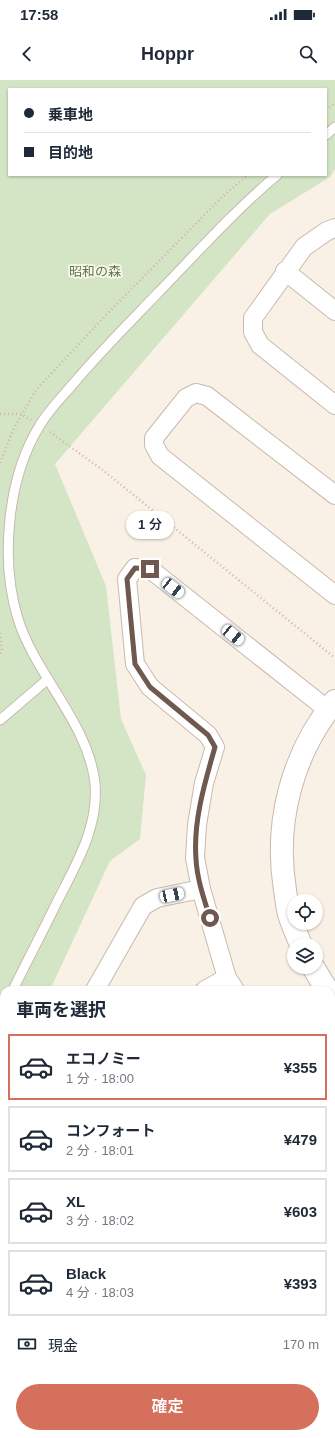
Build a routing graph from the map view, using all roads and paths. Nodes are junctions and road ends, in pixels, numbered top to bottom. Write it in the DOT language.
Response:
graph roads {
  1 [pos="335,102"];
  2 [pos="327,109"];
  3 [pos="335,127"];
  4 [pos="327,134"];
  5 [pos="247,176"];
  6 [pos="277,176"];
  7 [pos="335,228"];
  8 [pos="285,271"];
  9 [pos="335,311"];
  10 [pos="335,405"];
  11 [pos="0,414"];
  12 [pos="21,414"];
  13 [pos="40,425"];
  14 [pos="0,463"];
  15 [pos="335,495"];
  16 [pos="335,595"];
  17 [pos="0,633"];
  18 [pos="0,654"];
  19 [pos="335,658"];
  20 [pos="48,679"];
  21 [pos="331,706"];
  22 [pos="0,720"];
  23 [pos="201,888"];
  24 [pos="298,938"];
  25 [pos="317,974"];
  26 [pos="231,984"];
  27 [pos="15,986"];
  28 [pos="97,986"];
  29 [pos="325,986"];
  1 -- 2 [label="path"];
  3 -- 4 [label="lane"];
  5 -- 12 [label="path"];
  6 -- 13 [label="lane"];
  7 -- 8 [label="street"];
  8 -- 9 [label="street"];
  8 -- 10 [label="street"];
  11 -- 12 [label="path"];
  12 -- 13 [label="path"];
  12 -- 14 [label="path"];
  13 -- 19 [label="path"];
  13 -- 20 [label="lane"];
  15 -- 16 [label="street"];
  17 -- 18 [label="path"];
  20 -- 22 [label="lane"];
  20 -- 27 [label="lane"];
  21 -- 23 [label="street"];
  21 -- 24 [label="street"];
  23 -- 26 [label="street"];
  23 -- 28 [label="street"];
  25 -- 29 [label="street"];
}
